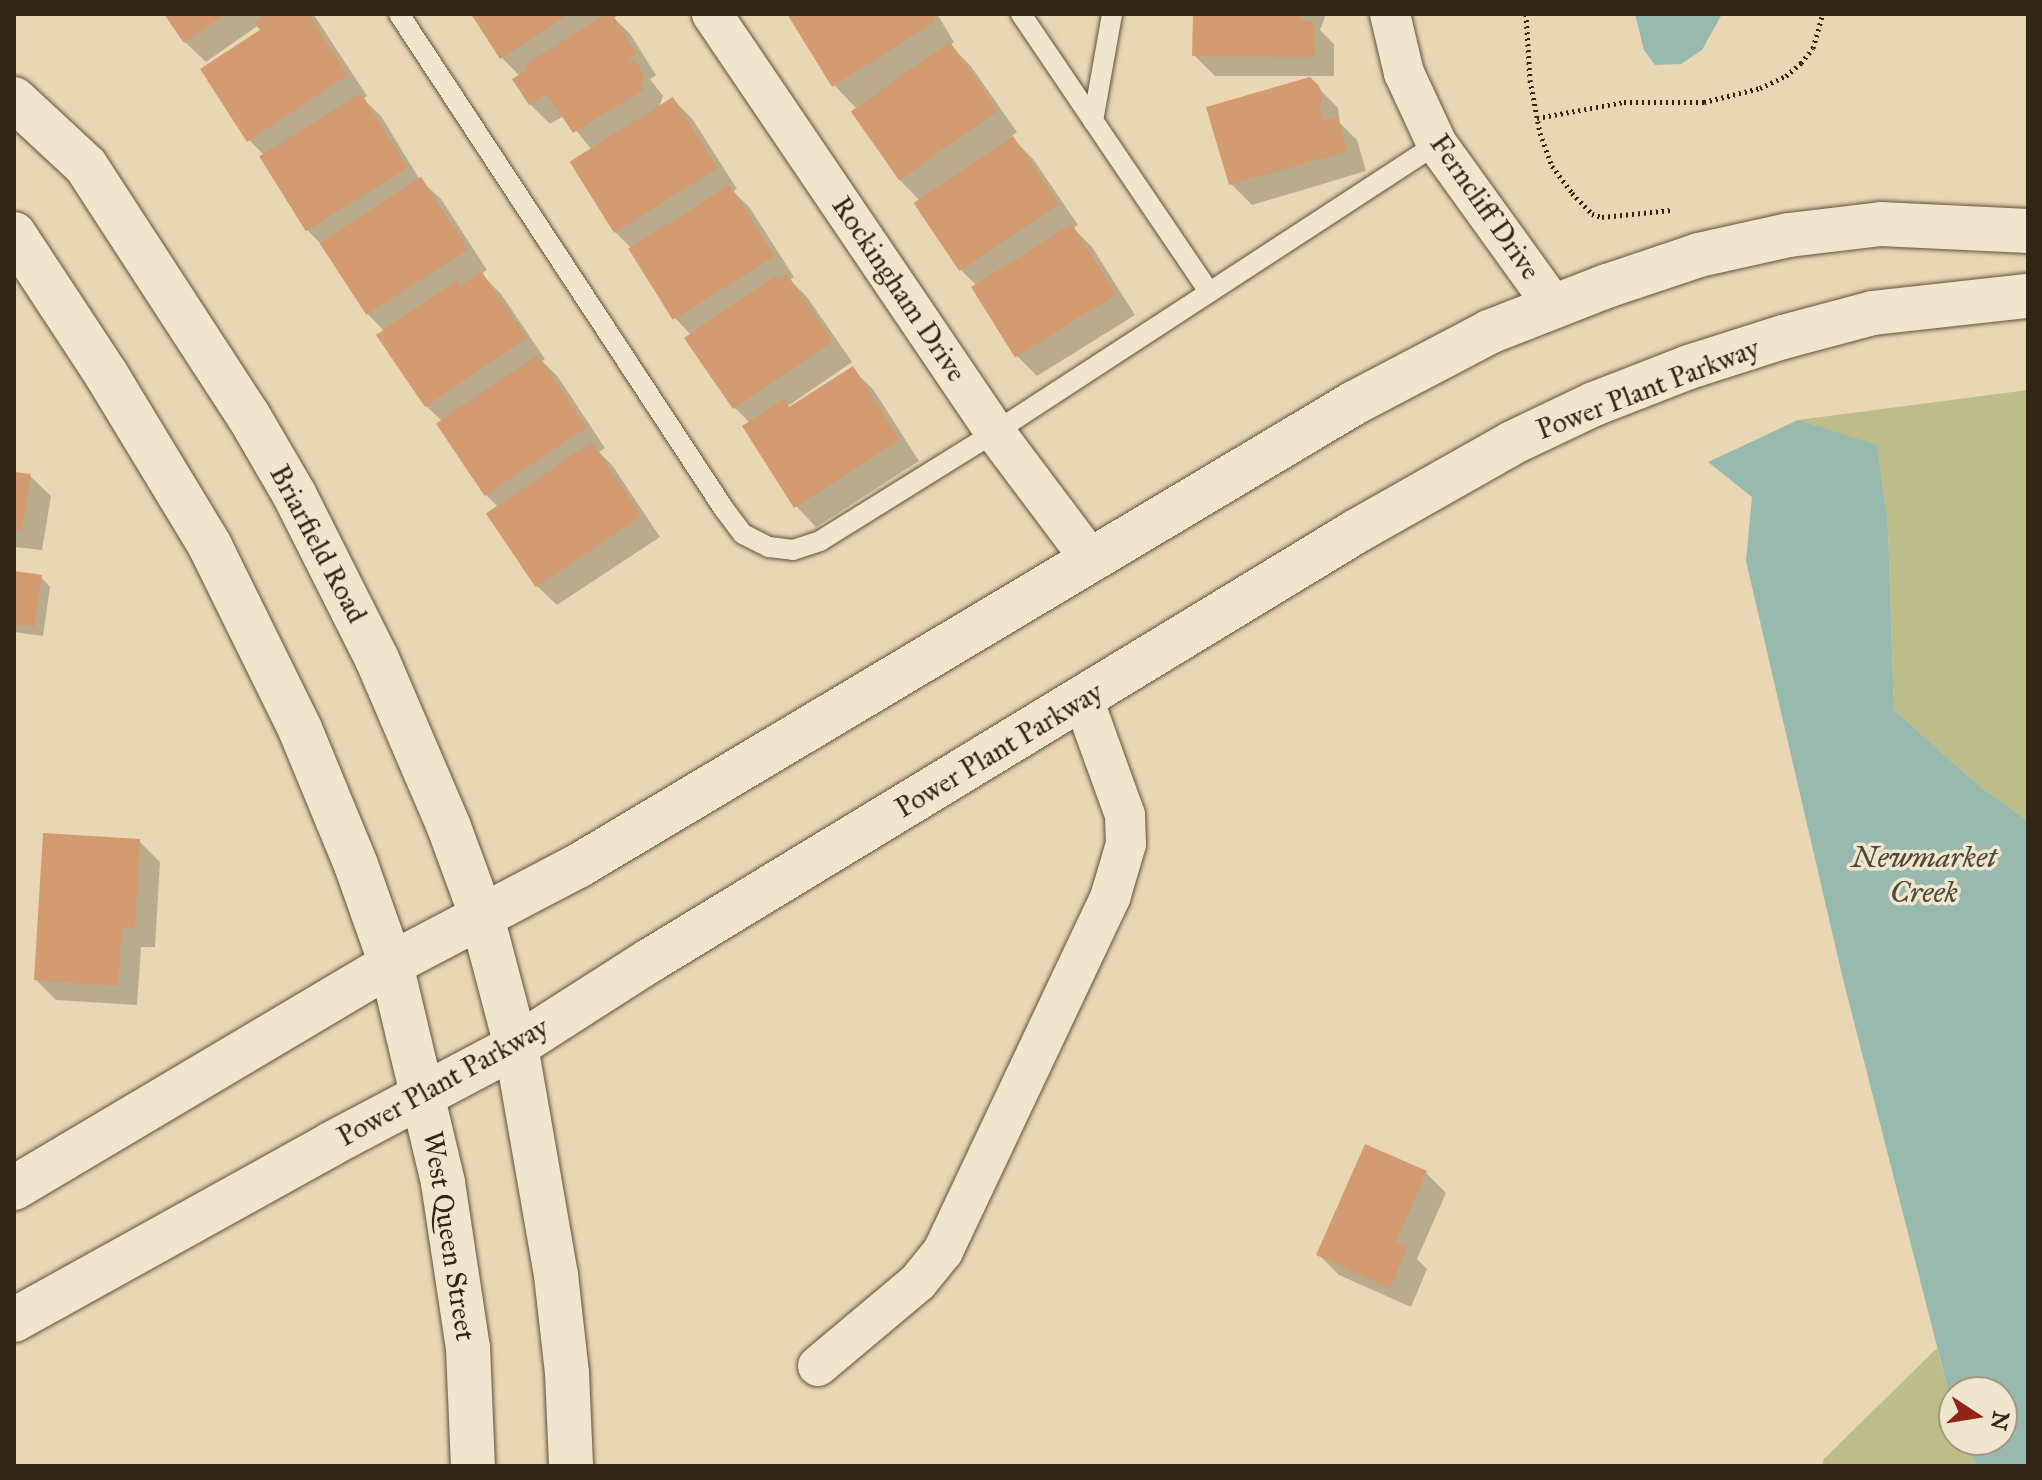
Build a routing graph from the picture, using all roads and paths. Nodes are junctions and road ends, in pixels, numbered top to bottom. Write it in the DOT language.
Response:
graph roads {
  1 [pos="399,14"];
  2 [pos="712,14"];
  3 [pos="1021,14"];
  4 [pos="1112,14"];
  5 [pos="1390,14"];
  6 [pos="1526,14"];
  7 [pos="1823,14"];
  8 [pos="14,99"];
  9 [pos="1537,118"];
  10 [pos="1093,121"];
  11 [pos="1437,144"];
  12 [pos="1684,208"];
  13 [pos="2028,231"];
  14 [pos="14,234"];
  15 [pos="1209,292"];
  16 [pos="2028,296"];
  17 [pos="1554,306"];
  18 [pos="995,432"];
  19 [pos="1091,560"];
  20 [pos="1083,699"];
  21 [pos="482,917"];
  22 [pos="391,964"];
  23 [pos="516,1046"];
  24 [pos="425,1095"];
  25 [pos="14,1188"];
  26 [pos="14,1320"];
  27 [pos="818,1366"];
  28 [pos="473,1466"];
  29 [pos="571,1466"];
  1 -- 18 [label="lane"];
  2 -- 18 [label="street, Rockingham Drive"];
  3 -- 10 [label="lane"];
  4 -- 10 [label="lane"];
  5 -- 11 [label="street, Ferncliff Drive"];
  6 -- 9 [label="path"];
  7 -- 9 [label="path"];
  8 -- 21 [label="main road, Briarfield Road"];
  9 -- 12 [label="path"];
  10 -- 15 [label="lane"];
  11 -- 15 [label="lane"];
  11 -- 17 [label="street, Ferncliff Drive"];
  13 -- 17 [label="main road"];
  14 -- 22 [label="main road"];
  15 -- 18 [label="lane"];
  16 -- 20 [label="main road, Power Plant Parkway"];
  17 -- 19 [label="main road"];
  18 -- 19 [label="street, Rockingham Drive"];
  19 -- 21 [label="main road"];
  20 -- 23 [label="main road, Power Plant Parkway"];
  20 -- 27 [label="street"];
  21 -- 22 [label="main road"];
  21 -- 23 [label="main road, Briarfield Road"];
  22 -- 24 [label="main road, West Queen Street"];
  22 -- 25 [label="main road"];
  23 -- 24 [label="main road, Power Plant Parkway"];
  23 -- 29 [label="main road"];
  24 -- 26 [label="main road, Power Plant Parkway"];
  24 -- 28 [label="main road, West Queen Street"];
}
